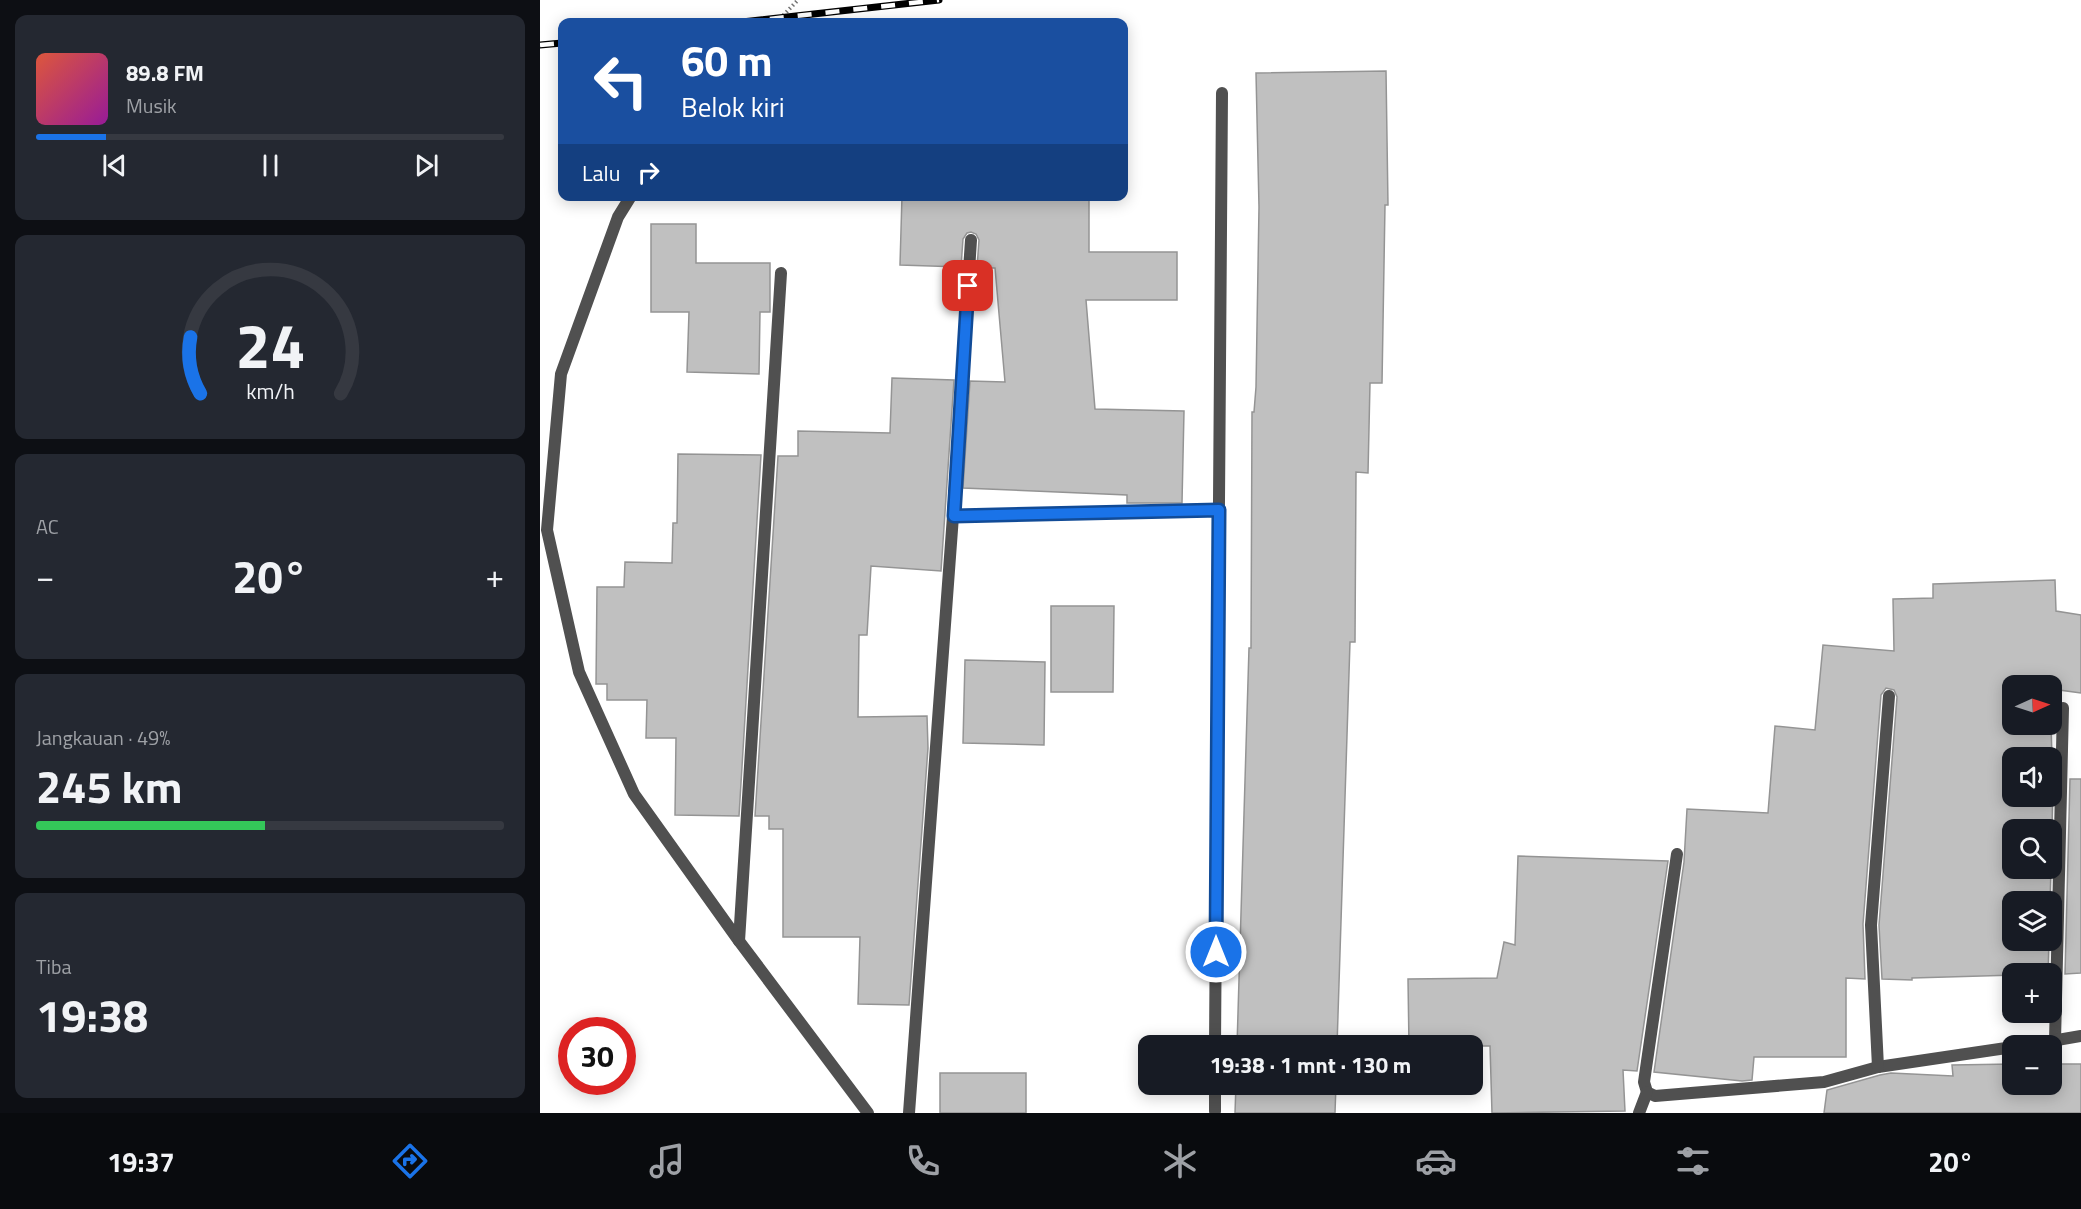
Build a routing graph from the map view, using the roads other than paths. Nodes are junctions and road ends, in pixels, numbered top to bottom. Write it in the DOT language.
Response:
graph roads {
  1 [pos="1222,93"];
  2 [pos="628,201"];
  3 [pos="971,240"];
  4 [pos="781,273"];
  5 [pos="1219,510"];
  6 [pos="954,516"];
  7 [pos="1888,696"];
  8 [pos="2063,708"];
  9 [pos="1677,854"];
  10 [pos="739,941"];
  11 [pos="1215,1035"];
  12 [pos="2055,1035"];
  13 [pos="2081,1036"];
  14 [pos="2062,1040"];
  15 [pos="2002,1049"];
  16 [pos="1878,1067"];
  17 [pos="1647,1092"];
  18 [pos="1215,1095"];
  19 [pos="1215,1111"];
  20 [pos="868,1113"];
  21 [pos="909,1113"];
  22 [pos="1639,1113"];
  1 -- 5 [label="street"];
  2 -- 10 [label="street"];
  3 -- 6 [label="street"];
  4 -- 10 [label="street"];
  5 -- 6 [label="street"];
  5 -- 11 [label="street"];
  6 -- 21 [label="street"];
  7 -- 16 [label="street"];
  8 -- 12 [label="street"];
  9 -- 17 [label="street"];
  10 -- 20 [label="street"];
  13 -- 14 [label="street"];
  15 -- 16 [label="street"];
  16 -- 17 [label="street"];
  17 -- 22 [label="street"];
  18 -- 19 [label="street"];
}
